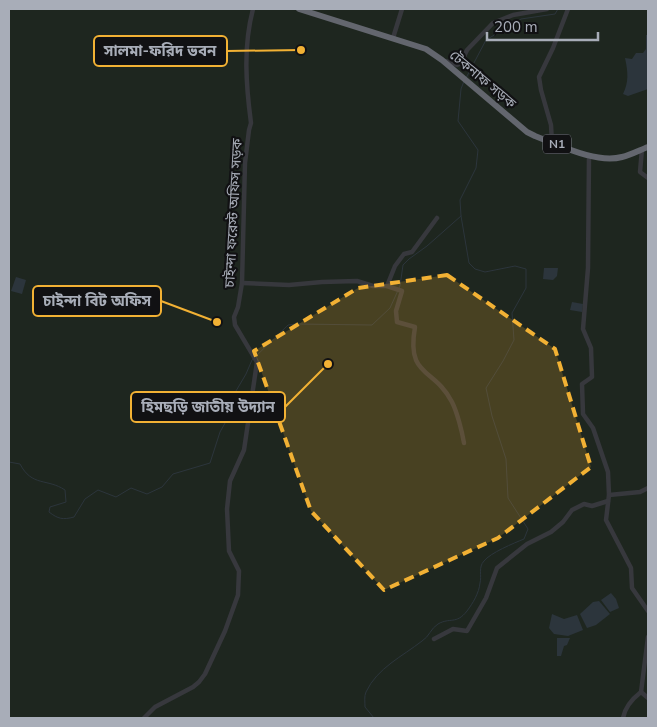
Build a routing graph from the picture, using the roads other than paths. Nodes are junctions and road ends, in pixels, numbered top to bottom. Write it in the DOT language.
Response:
graph roads {
  1 [pos="252,9"];
  2 [pos="299,9"];
  3 [pos="402,9"];
  4 [pos="547,9"];
  5 [pos="568,9"];
  6 [pos="393,38"];
  7 [pos="442,60"];
  8 [pos="552,142"];
  9 [pos="645,148"];
  10 [pos="589,156"];
  11 [pos="648,178"];
  12 [pos="437,218"];
  13 [pos="242,283"];
  14 [pos="389,287"];
  15 [pos="464,442"];
  16 [pos="648,488"];
  17 [pos="609,498"];
  18 [pos="648,611"];
  19 [pos="648,637"];
  20 [pos="434,639"];
  21 [pos="641,692"];
  22 [pos="648,698"];
  23 [pos="144,718"];
  24 [pos="624,718"];
  1 -- 13 [label="street, চাইন্দা ফরেস্ট অফিস সড়ক"];
  2 -- 6 [label="highway, টেকনাফ সড়ক / N1"];
  3 -- 6 [label="street"];
  4 -- 7 [label="street"];
  5 -- 8 [label="street"];
  6 -- 7 [label="highway, টেকনাফ সড়ক / N1"];
  7 -- 8 [label="highway, টেকনাফ সড়ক / N1"];
  8 -- 10 [label="highway, টেকনাফ সড়ক / N1"];
  9 -- 10 [label="highway, টেকনাফ সড়ক / N1"];
  9 -- 11 [label="street"];
  10 -- 17 [label="street"];
  12 -- 14 [label="street"];
  13 -- 14 [label="street"];
  13 -- 23 [label="street, চাইন্দা ফরেস্ট অফিস সড়ক"];
  14 -- 15 [label="street"];
  16 -- 17 [label="street"];
  17 -- 18 [label="street"];
  17 -- 20 [label="street"];
  19 -- 21 [label="street"];
  21 -- 22 [label="street"];
  21 -- 24 [label="street"];
}
